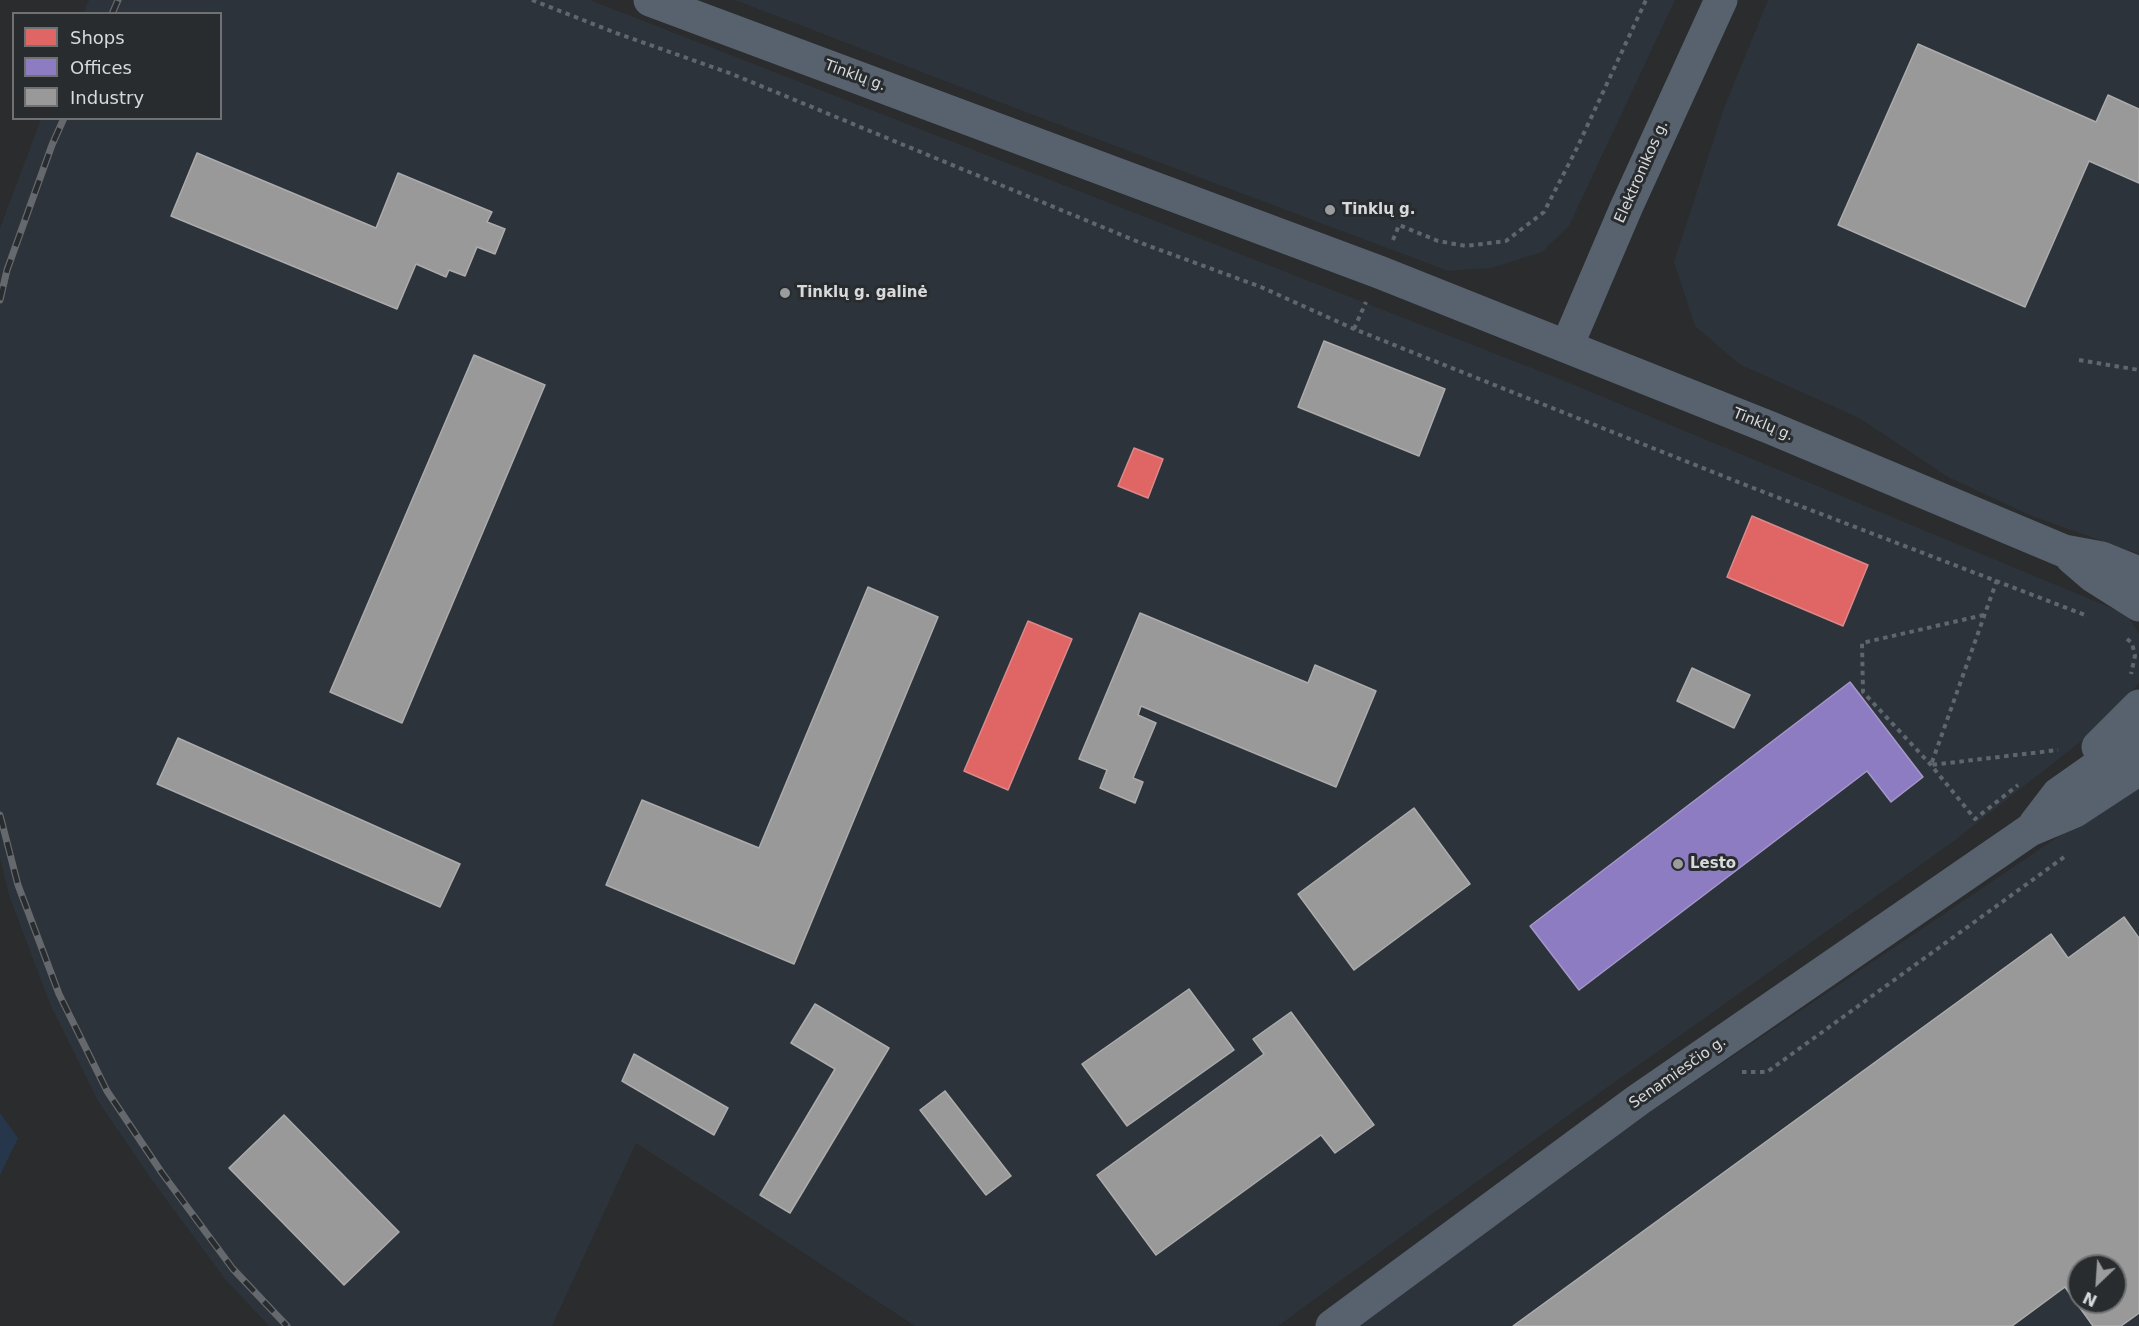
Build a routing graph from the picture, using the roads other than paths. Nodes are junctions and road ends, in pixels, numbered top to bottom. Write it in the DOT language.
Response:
graph roads {
  1 [pos="650,0"];
  2 [pos="1721,0"];
  3 [pos="1568,346"];
  4 [pos="2133,611"];
  5 [pos="2139,706"];
  6 [pos="2139,736"];
  7 [pos="2139,769"];
  8 [pos="2058,794"];
  9 [pos="2030,830"];
  10 [pos="1332,1326"];
  1 -- 3 [label="main road, Tinklų g."];
  2 -- 3 [label="main road, Elektronikos g."];
  3 -- 4 [label="main road, Tinklų g."];
  5 -- 8 [label="main road, Senamiesčio g."];
  6 -- 8 [label="main road, Senamiesčio g."];
  7 -- 9 [label="main road, Senamiesčio g."];
  8 -- 9 [label="main road, Senamiesčio g."];
  9 -- 10 [label="main road, Senamiesčio g."];
}
